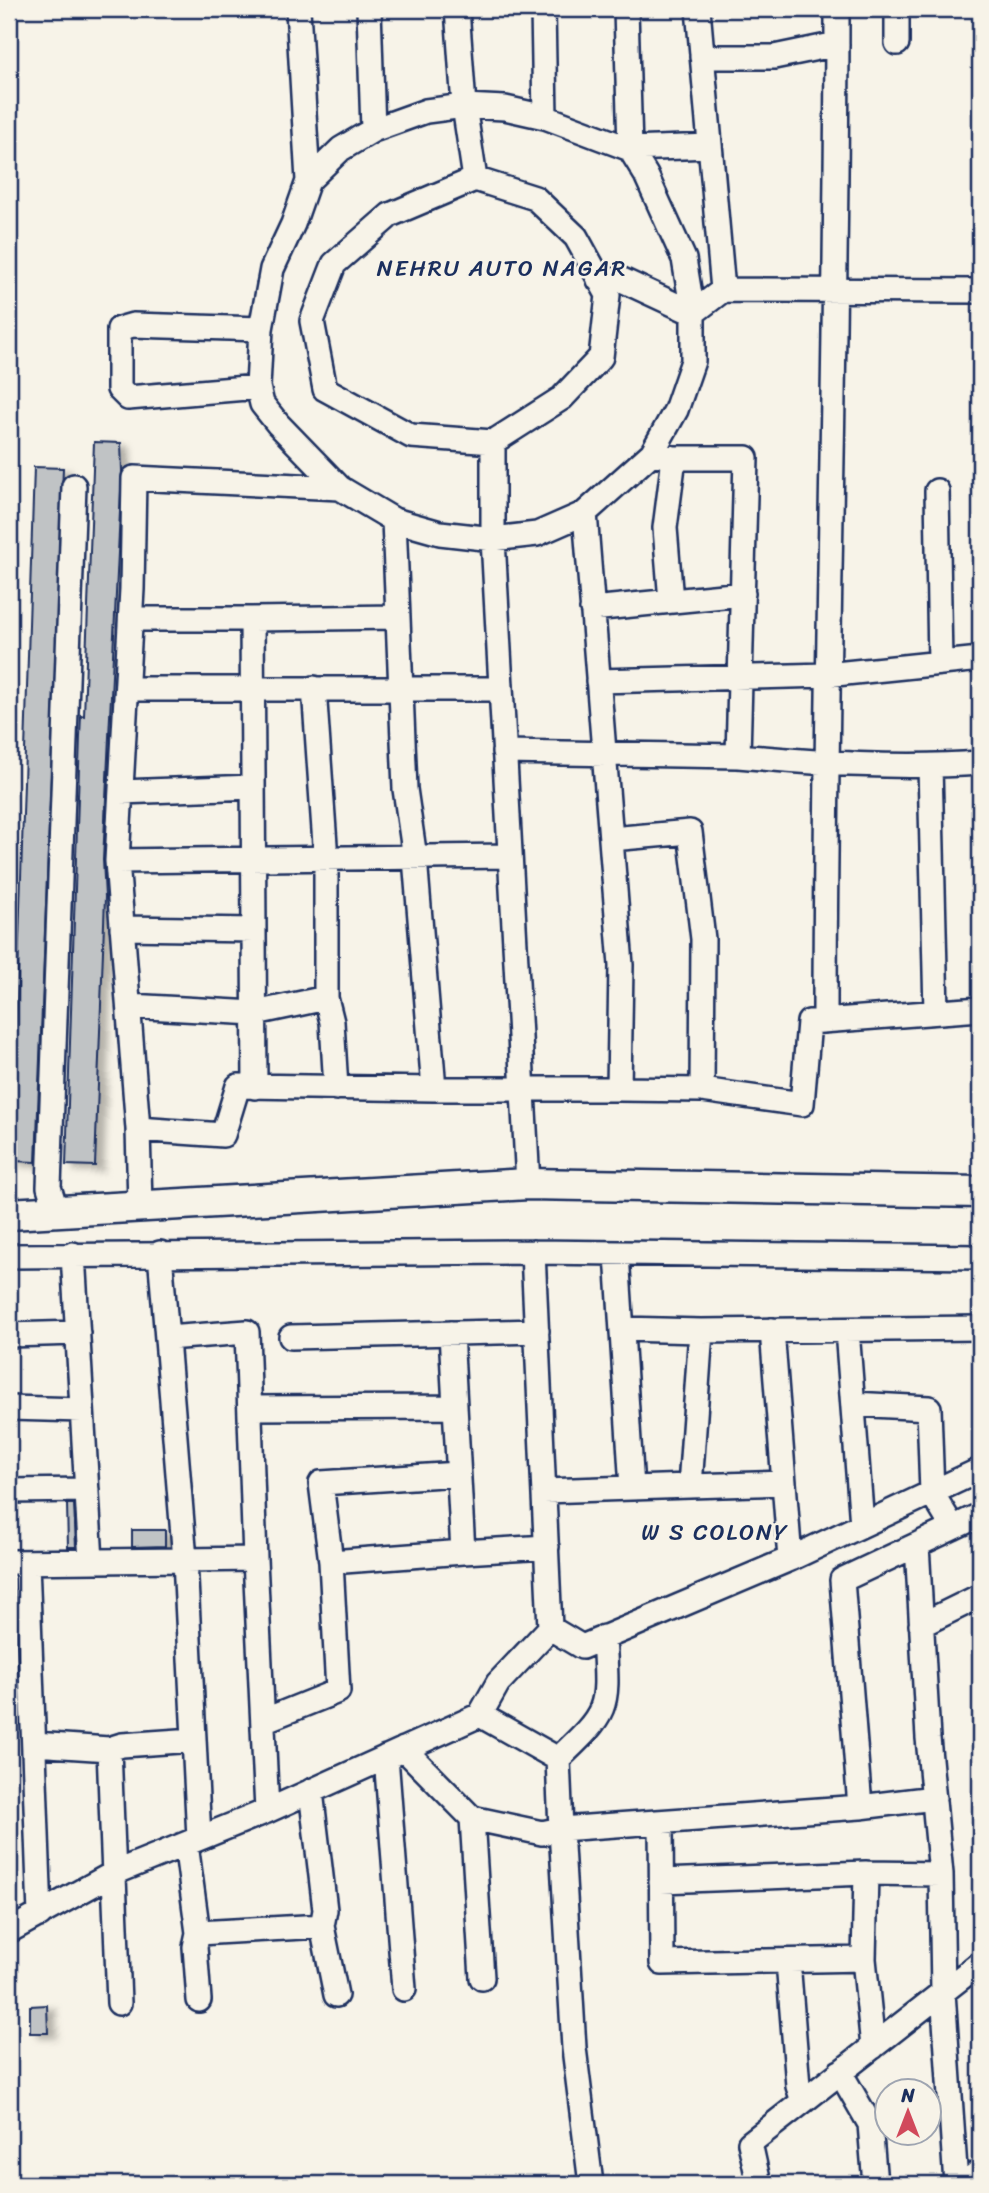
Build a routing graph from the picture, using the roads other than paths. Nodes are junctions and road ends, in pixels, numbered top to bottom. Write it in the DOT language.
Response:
graph roads {
  1 [pos="298,9"];
  2 [pos="369,9"];
  3 [pos="457,9"];
  4 [pos="543,9"];
  5 [pos="626,9"];
  6 [pos="698,9"];
  7 [pos="837,9"];
  8 [pos="897,9"];
  9 [pos="897,43"];
  10 [pos="837,44"];
  11 [pos="702,57"];
  12 [pos="464,106"];
  13 [pos="545,117"];
  14 [pos="373,130"];
  15 [pos="710,146"];
  16 [pos="631,149"];
  17 [pos="475,179"];
  18 [pos="307,181"];
  19 [pos="599,279"];
  20 [pos="723,290"];
  21 [pos="837,291"];
  22 [pos="980,291"];
  23 [pos="693,313"];
  24 [pos="261,330"];
  25 [pos="258,387"];
  26 [pos="494,442"];
  27 [pos="652,453"];
  28 [pos="674,458"];
  29 [pos="74,486"];
  30 [pos="340,488"];
  31 [pos="937,491"];
  32 [pos="585,513"];
  33 [pos="394,520"];
  34 [pos="494,539"];
  35 [pos="743,594"];
  36 [pos="671,601"];
  37 [pos="592,609"];
  38 [pos="396,617"];
  39 [pos="251,618"];
  40 [pos="131,619"];
  41 [pos="980,659"];
  42 [pos="940,663"];
  43 [pos="826,675"];
  44 [pos="740,677"];
  45 [pos="598,681"];
  46 [pos="252,688"];
  47 [pos="314,688"];
  48 [pos="127,689"];
  49 [pos="501,689"];
  50 [pos="398,690"];
  51 [pos="504,752"];
  52 [pos="604,753"];
  53 [pos="738,756"];
  54 [pos="980,762"];
  55 [pos="825,764"];
  56 [pos="930,766"];
  57 [pos="253,787"];
  58 [pos="121,792"];
  59 [pos="611,839"];
  60 [pos="509,856"];
  61 [pos="415,858"];
  62 [pos="253,859"];
  63 [pos="327,859"];
  64 [pos="117,860"];
  65 [pos="122,928"];
  66 [pos="254,930"];
  67 [pos="327,998"];
  68 [pos="129,1006"];
  69 [pos="980,1009"];
  70 [pos="936,1012"];
  71 [pos="255,1013"];
  72 [pos="825,1021"];
  73 [pos="255,1087"];
  74 [pos="337,1088"];
  75 [pos="433,1089"];
  76 [pos="619,1089"];
  77 [pos="702,1090"];
  78 [pos="522,1091"];
  79 [pos="138,1129"];
  80 [pos="528,1184"];
  81 [pos="980,1192"];
  82 [pos="140,1205"];
  83 [pos="57,1213"];
  84 [pos="9,1214"];
  85 [pos="533,1252"];
  86 [pos="160,1253"];
  87 [pos="73,1254"];
  88 [pos="617,1254"];
  89 [pos="9,1256"];
  90 [pos="980,1257"];
  91 [pos="980,1328"];
  92 [pos="622,1329"];
  93 [pos="772,1330"];
  94 [pos="847,1330"];
  95 [pos="537,1331"];
  96 [pos="701,1331"];
  97 [pos="451,1333"];
  98 [pos="78,1334"];
  99 [pos="9,1335"];
  100 [pos="292,1337"];
  101 [pos="167,1338"];
  102 [pos="853,1404"];
  103 [pos="454,1406"];
  104 [pos="9,1408"];
  105 [pos="250,1408"];
  106 [pos="82,1410"];
  107 [pos="980,1470"];
  108 [pos="458,1474"];
  109 [pos="784,1483"];
  110 [pos="690,1486"];
  111 [pos="632,1488"];
  112 [pos="88,1490"];
  113 [pos="9,1491"];
  114 [pos="544,1491"];
  115 [pos="932,1493"];
  116 [pos="980,1515"];
  117 [pos="862,1525"];
  118 [pos="953,1528"];
  119 [pos="917,1545"];
  120 [pos="547,1547"];
  121 [pos="463,1552"];
  122 [pos="255,1559"];
  123 [pos="790,1559"];
  124 [pos="185,1560"];
  125 [pos="91,1561"];
  126 [pos="18,1562"];
  127 [pos="331,1562"];
  128 [pos="980,1596"];
  129 [pos="921,1625"];
  130 [pos="550,1629"];
  131 [pos="604,1637"];
  132 [pos="582,1647"];
  133 [pos="606,1665"];
  134 [pos="480,1715"];
  135 [pos="263,1721"];
  136 [pos="194,1740"];
  137 [pos="34,1744"];
  138 [pos="109,1749"];
  139 [pos="395,1753"];
  140 [pos="558,1759"];
  141 [pos="311,1791"];
  142 [pos="934,1798"];
  143 [pos="860,1807"];
  144 [pos="267,1811"];
  145 [pos="472,1818"];
  146 [pos="661,1822"];
  147 [pos="561,1829"];
  148 [pos="192,1841"];
  149 [pos="114,1873"];
  150 [pos="866,1873"];
  151 [pos="941,1874"];
  152 [pos="661,1881"];
  153 [pos="40,1914"];
  154 [pos="322,1926"];
  155 [pos="9,1931"];
  156 [pos="198,1933"];
  157 [pos="864,1959"];
  158 [pos="788,1961"];
  159 [pos="980,1963"];
  160 [pos="482,1978"];
  161 [pos="404,1989"];
  162 [pos="943,1992"];
  163 [pos="337,1995"];
  164 [pos="200,2000"];
  165 [pos="119,2003"];
  166 [pos="873,2046"];
  167 [pos="840,2072"];
  168 [pos="803,2101"];
  169 [pos="980,2171"];
  170 [pos="591,2184"];
  171 [pos="759,2184"];
  172 [pos="875,2184"];
  173 [pos="956,2184"];
  174 [pos="964,2184"];
  1 -- 18 [label="street"];
  2 -- 14 [label="street"];
  3 -- 12 [label="street"];
  4 -- 13 [label="street"];
  5 -- 16 [label="street"];
  6 -- 11 [label="street"];
  7 -- 10 [label="street"];
  8 -- 9 [label="street"];
  10 -- 11 [label="street"];
  10 -- 21 [label="street"];
  11 -- 15 [label="street"];
  12 -- 13 [label="street"];
  12 -- 14 [label="street"];
  12 -- 17 [label="street"];
  13 -- 16 [label="street"];
  14 -- 18 [label="street"];
  15 -- 16 [label="street"];
  15 -- 20 [label="street"];
  16 -- 23 [label="street"];
  17 -- 19 [label="street"];
  17 -- 26 [label="street"];
  18 -- 24 [label="street"];
  19 -- 23 [label="street"];
  19 -- 26 [label="street"];
  20 -- 21 [label="street"];
  20 -- 23 [label="street"];
  21 -- 22 [label="street"];
  21 -- 43 [label="street"];
  23 -- 27 [label="street"];
  24 -- 25 [label="street"];
  24 -- 25 [label="street"];
  25 -- 30 [label="street"];
  26 -- 34 [label="street"];
  27 -- 28 [label="street"];
  27 -- 32 [label="street"];
  28 -- 35 [label="street"];
  28 -- 36 [label="street"];
  29 -- 83 [label="street"];
  30 -- 33 [label="street"];
  30 -- 40 [label="street"];
  31 -- 42 [label="street"];
  32 -- 34 [label="street"];
  32 -- 37 [label="street"];
  33 -- 34 [label="street"];
  33 -- 38 [label="street"];
  34 -- 49 [label="street"];
  35 -- 36 [label="street"];
  35 -- 44 [label="street"];
  36 -- 37 [label="street"];
  37 -- 45 [label="street"];
  38 -- 39 [label="street"];
  38 -- 50 [label="street"];
  39 -- 40 [label="street"];
  39 -- 46 [label="street"];
  40 -- 48 [label="street"];
  41 -- 42 [label="street"];
  42 -- 43 [label="street"];
  43 -- 44 [label="street"];
  43 -- 55 [label="street"];
  44 -- 45 [label="street"];
  44 -- 53 [label="street"];
  45 -- 52 [label="street"];
  46 -- 47 [label="street"];
  46 -- 48 [label="street"];
  46 -- 57 [label="street"];
  47 -- 50 [label="street"];
  47 -- 63 [label="street"];
  48 -- 58 [label="street"];
  49 -- 50 [label="street"];
  49 -- 51 [label="street"];
  50 -- 61 [label="street"];
  51 -- 52 [label="street"];
  51 -- 60 [label="street"];
  52 -- 53 [label="street"];
  52 -- 59 [label="street"];
  53 -- 55 [label="street"];
  54 -- 56 [label="street"];
  55 -- 56 [label="street"];
  55 -- 72 [label="street"];
  56 -- 70 [label="street"];
  57 -- 58 [label="street"];
  57 -- 62 [label="street"];
  58 -- 64 [label="street"];
  59 -- 76 [label="street"];
  59 -- 77 [label="street"];
  60 -- 61 [label="street"];
  60 -- 78 [label="street"];
  61 -- 63 [label="street"];
  61 -- 75 [label="street"];
  62 -- 63 [label="street"];
  62 -- 64 [label="street"];
  62 -- 66 [label="street"];
  63 -- 67 [label="street"];
  64 -- 65 [label="street"];
  65 -- 66 [label="street"];
  65 -- 68 [label="street"];
  66 -- 71 [label="street"];
  67 -- 71 [label="street"];
  67 -- 74 [label="street"];
  68 -- 71 [label="street"];
  68 -- 79 [label="street"];
  69 -- 70 [label="street"];
  70 -- 72 [label="street"];
  71 -- 73 [label="street"];
  72 -- 77 [label="street"];
  73 -- 74 [label="street"];
  73 -- 79 [label="street"];
  74 -- 75 [label="street"];
  75 -- 78 [label="street"];
  76 -- 77 [label="street"];
  76 -- 78 [label="street"];
  78 -- 80 [label="street"];
  79 -- 82 [label="street"];
  80 -- 81 [label="main road"];
  80 -- 82 [label="main road"];
  82 -- 83 [label="main road"];
  83 -- 84 [label="main road"];
  85 -- 86 [label="street"];
  85 -- 88 [label="street"];
  85 -- 95 [label="street"];
  86 -- 87 [label="street"];
  86 -- 101 [label="street"];
  87 -- 89 [label="street"];
  87 -- 98 [label="street"];
  88 -- 90 [label="street"];
  88 -- 92 [label="street"];
  91 -- 94 [label="street"];
  92 -- 96 [label="street"];
  92 -- 111 [label="street"];
  93 -- 94 [label="street"];
  93 -- 96 [label="street"];
  93 -- 109 [label="street"];
  94 -- 102 [label="street"];
  95 -- 97 [label="street"];
  95 -- 114 [label="street"];
  96 -- 110 [label="street"];
  97 -- 100 [label="street"];
  97 -- 103 [label="street"];
  98 -- 99 [label="street"];
  98 -- 106 [label="street"];
  101 -- 105 [label="street"];
  101 -- 124 [label="street"];
  102 -- 115 [label="street"];
  102 -- 117 [label="street"];
  103 -- 105 [label="street"];
  103 -- 108 [label="street"];
  104 -- 106 [label="street"];
  105 -- 122 [label="street"];
  106 -- 112 [label="street"];
  107 -- 115 [label="street"];
  108 -- 121 [label="street"];
  108 -- 127 [label="street"];
  109 -- 110 [label="street"];
  109 -- 123 [label="street"];
  110 -- 111 [label="street"];
  111 -- 114 [label="street"];
  112 -- 113 [label="street"];
  112 -- 125 [label="street"];
  114 -- 120 [label="street"];
  115 -- 117 [label="street"];
  115 -- 118 [label="street"];
  116 -- 118 [label="street"];
  117 -- 123 [label="street"];
  118 -- 119 [label="street"];
  119 -- 129 [label="street"];
  119 -- 143 [label="street"];
  120 -- 121 [label="street"];
  120 -- 130 [label="street"];
  121 -- 127 [label="street"];
  122 -- 124 [label="street"];
  122 -- 135 [label="street"];
  123 -- 131 [label="street"];
  124 -- 125 [label="street"];
  124 -- 136 [label="street"];
  125 -- 126 [label="street"];
  126 -- 137 [label="street"];
  127 -- 135 [label="street"];
  128 -- 129 [label="street"];
  129 -- 142 [label="street"];
  130 -- 132 [label="street"];
  130 -- 134 [label="street"];
  131 -- 132 [label="street"];
  131 -- 133 [label="street"];
  132 -- 133 [label="street"];
  133 -- 140 [label="street"];
  134 -- 139 [label="street"];
  134 -- 140 [label="street"];
  135 -- 144 [label="street"];
  136 -- 138 [label="street"];
  136 -- 148 [label="street"];
  137 -- 138 [label="street"];
  137 -- 153 [label="street"];
  138 -- 149 [label="street"];
  139 -- 141 [label="street"];
  139 -- 145 [label="street"];
  139 -- 161 [label="street"];
  140 -- 147 [label="street"];
  141 -- 144 [label="street"];
  141 -- 154 [label="street"];
  142 -- 143 [label="street"];
  142 -- 151 [label="street"];
  143 -- 146 [label="street"];
  144 -- 148 [label="street"];
  145 -- 147 [label="street"];
  145 -- 160 [label="street"];
  146 -- 147 [label="street"];
  146 -- 152 [label="street"];
  147 -- 170 [label="street"];
  148 -- 149 [label="street"];
  148 -- 156 [label="street"];
  149 -- 153 [label="street"];
  149 -- 165 [label="street"];
  150 -- 151 [label="street"];
  150 -- 152 [label="street"];
  150 -- 157 [label="street"];
  151 -- 162 [label="street"];
  152 -- 158 [label="street"];
  153 -- 155 [label="street"];
  154 -- 156 [label="street"];
  154 -- 163 [label="street"];
  156 -- 164 [label="street"];
  157 -- 158 [label="street"];
  157 -- 166 [label="street"];
  158 -- 168 [label="street"];
  159 -- 162 [label="street"];
  162 -- 166 [label="street"];
  162 -- 173 [label="street"];
  166 -- 167 [label="street"];
  167 -- 168 [label="street"];
  167 -- 172 [label="street"];
  168 -- 171 [label="street"];
  169 -- 174 [label="street"];
}
